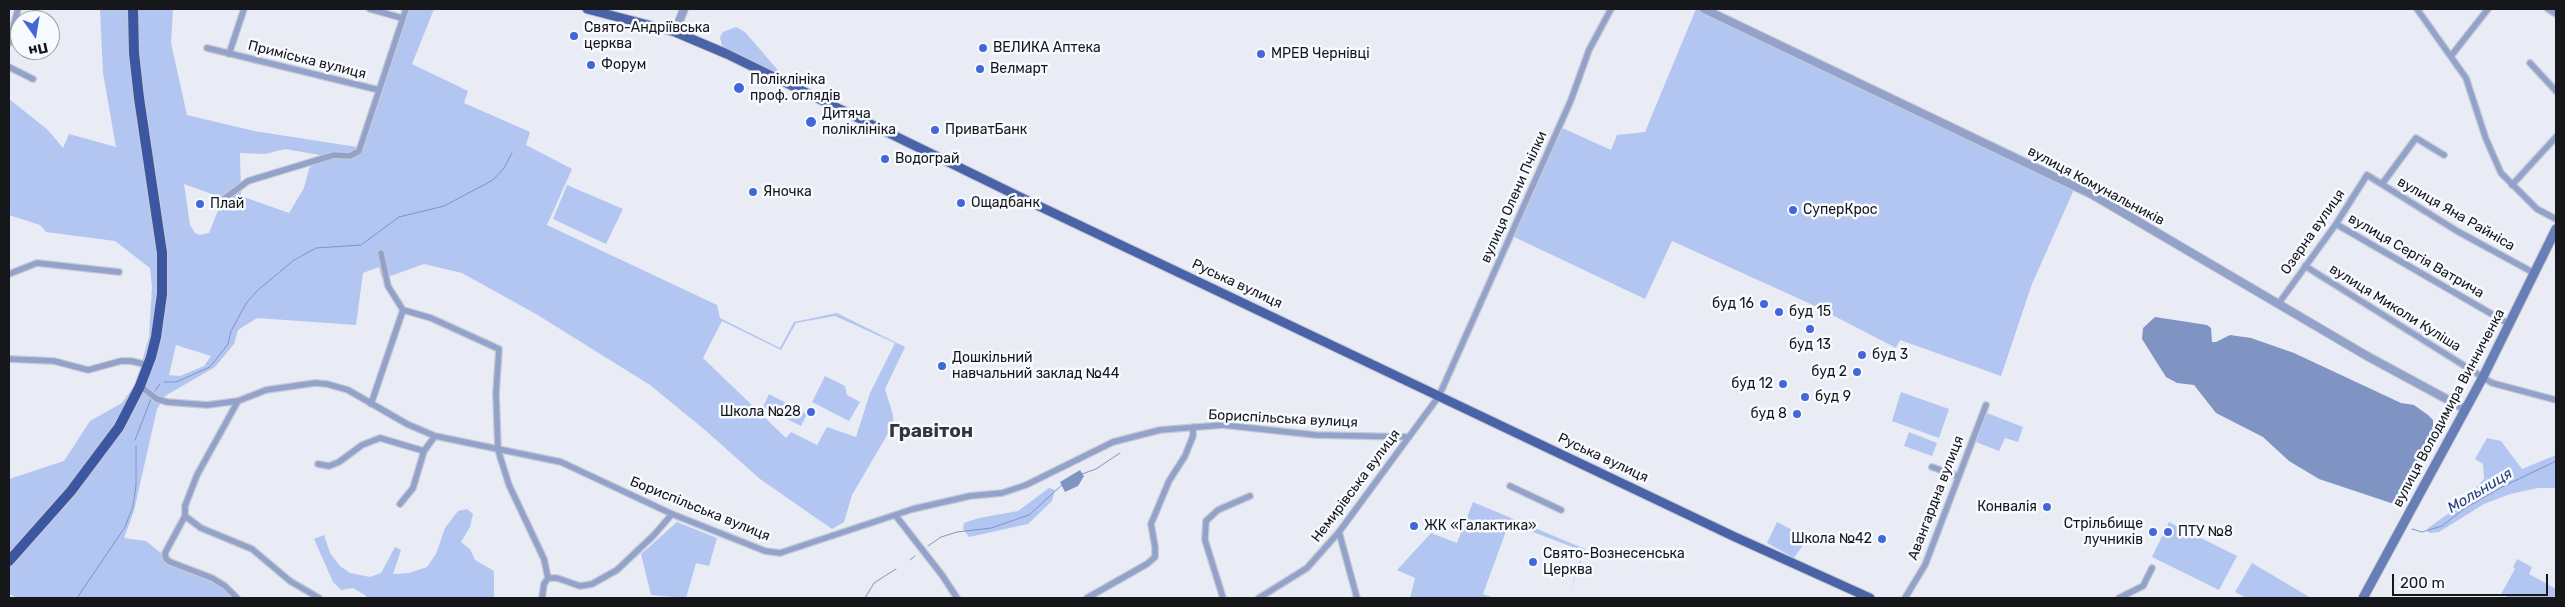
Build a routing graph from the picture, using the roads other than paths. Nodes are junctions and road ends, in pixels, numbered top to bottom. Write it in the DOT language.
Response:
graph roads {
  1 [pos="133,9"];
  2 [pos="244,9"];
  3 [pos="370,9"];
  4 [pos="406,9"];
  5 [pos="587,9"];
  6 [pos="684,9"];
  7 [pos="1611,9"];
  8 [pos="1704,9"];
  9 [pos="2417,9"];
  10 [pos="2488,9"];
  11 [pos="2548,9"];
  12 [pos="2556,14"];
  13 [pos="402,18"];
  14 [pos="674,32"];
  15 [pos="207,48"];
  16 [pos="229,54"];
  17 [pos="2451,56"];
  18 [pos="2530,64"];
  19 [pos="9,67"];
  20 [pos="33,79"];
  21 [pos="379,90"];
  22 [pos="2556,91"];
  23 [pos="2556,137"];
  24 [pos="2444,155"];
  25 [pos="2367,175"];
  26 [pos="2382,184"];
  27 [pos="2512,185"];
  28 [pos="225,198"];
  29 [pos="2556,219"];
  30 [pos="2336,224"];
  31 [pos="2556,229"];
  32 [pos="381,254"];
  33 [pos="2305,266"];
  34 [pos="119,272"];
  35 [pos="2534,273"];
  36 [pos="9,274"];
  37 [pos="2279,303"];
  38 [pos="402,310"];
  39 [pos="2509,324"];
  40 [pos="9,358"];
  41 [pos="148,365"];
  42 [pos="2483,377"];
  43 [pos="140,386"];
  44 [pos="1439,396"];
  45 [pos="2556,399"];
  46 [pos="238,401"];
  47 [pos="371,404"];
  48 [pos="1986,404"];
  49 [pos="2465,409"];
  50 [pos="1193,427"];
  51 [pos="435,436"];
  52 [pos="1409,437"];
  53 [pos="498,450"];
  54 [pos="424,451"];
  55 [pos="318,464"];
  56 [pos="1932,467"];
  57 [pos="1957,476"];
  58 [pos="1510,486"];
  59 [pos="1250,496"];
  60 [pos="400,504"];
  61 [pos="1560,510"];
  62 [pos="672,514"];
  63 [pos="185,516"];
  64 [pos="896,516"];
  65 [pos="1339,532"];
  66 [pos="9,561"];
  67 [pos="2152,568"];
  68 [pos="548,578"];
  69 [pos="237,598"];
  70 [pos="319,598"];
  71 [pos="542,598"];
  72 [pos="957,598"];
  73 [pos="1087,598"];
  74 [pos="1223,598"];
  75 [pos="1258,598"];
  76 [pos="1357,598"];
  77 [pos="1870,598"];
  78 [pos="1905,598"];
  79 [pos="2119,598"];
  80 [pos="2363,598"];
  1 -- 41 [label="highway"];
  2 -- 16 [label="street, Приміська вулиця"];
  3 -- 13 [label="street"];
  4 -- 13 [label="street, Приміська вулиця"];
  5 -- 14 [label="main road, Руська вулиця"];
  6 -- 14 [label="street"];
  7 -- 44 [label="street, вулиця Олени Пчілки"];
  8 -- 37 [label="street, вулиця Комунальників"];
  9 -- 17 [label="street"];
  10 -- 17 [label="street"];
  11 -- 12 [label="street"];
  13 -- 21 [label="street, Приміська вулиця"];
  14 -- 44 [label="main road, Руська вулиця"];
  15 -- 16 [label="street, Приміська вулиця"];
  16 -- 21 [label="street, Приміська вулиця"];
  17 -- 27 [label="street"];
  18 -- 22 [label="street"];
  19 -- 20 [label="street"];
  21 -- 28 [label="street, Приміська вулиця"];
  23 -- 27 [label="street"];
  24 -- 26 [label="street"];
  25 -- 26 [label="street, вулиця Яна Райніса"];
  25 -- 30 [label="street, Озерна вулиця"];
  26 -- 35 [label="street, вулиця Яна Райніса"];
  27 -- 29 [label="street"];
  30 -- 33 [label="street, Озерна вулиця"];
  30 -- 39 [label="street, вулиця Сергія Ватрича"];
  31 -- 35 [label="main road, вулиця Володимира Винниченка"];
  32 -- 38 [label="street"];
  33 -- 37 [label="street, Озерна вулиця"];
  33 -- 42 [label="street, вулиця Миколи Куліша"];
  34 -- 36 [label="street"];
  35 -- 39 [label="main road, вулиця Володимира Винниченка"];
  37 -- 49 [label="street, вулиця Комунальників"];
  38 -- 47 [label="street"];
  38 -- 53 [label="street"];
  39 -- 42 [label="main road, вулиця Володимира Винниченка"];
  40 -- 41 [label="street"];
  41 -- 43 [label="highway"];
  42 -- 45 [label="street, вулиця Миколи Куліша"];
  42 -- 49 [label="main road, вулиця Володимира Винниченка"];
  43 -- 46 [label="street, Бориспільська вулиця"];
  43 -- 66 [label="highway"];
  44 -- 52 [label="street, Немирівська вулиця"];
  44 -- 77 [label="main road, Руська вулиця"];
  46 -- 47 [label="street, Бориспільська вулиця"];
  46 -- 63 [label="street"];
  47 -- 51 [label="street, Бориспільська вулиця"];
  48 -- 57 [label="street, Авангардна вулиця"];
  49 -- 80 [label="main road, вулиця Володимира Винниченка"];
  50 -- 52 [label="street, Бориспільська вулиця"];
  50 -- 64 [label="street, Бориспільська вулиця"];
  50 -- 73 [label="street"];
  51 -- 53 [label="street, Бориспільська вулиця"];
  51 -- 54 [label="street"];
  52 -- 65 [label="street, Немирівська вулиця"];
  53 -- 62 [label="street, Бориспільська вулиця"];
  53 -- 68 [label="street"];
  54 -- 55 [label="street"];
  54 -- 60 [label="street"];
  56 -- 57 [label="street"];
  57 -- 78 [label="street, Авангардна вулиця"];
  58 -- 61 [label="street"];
  59 -- 74 [label="street"];
  62 -- 64 [label="street, Бориспільська вулиця"];
  62 -- 68 [label="street"];
  63 -- 69 [label="street"];
  63 -- 70 [label="street"];
  64 -- 72 [label="street"];
  65 -- 75 [label="street, Немирівська вулиця"];
  65 -- 76 [label="street"];
  67 -- 79 [label="street"];
  68 -- 71 [label="street"];
}
